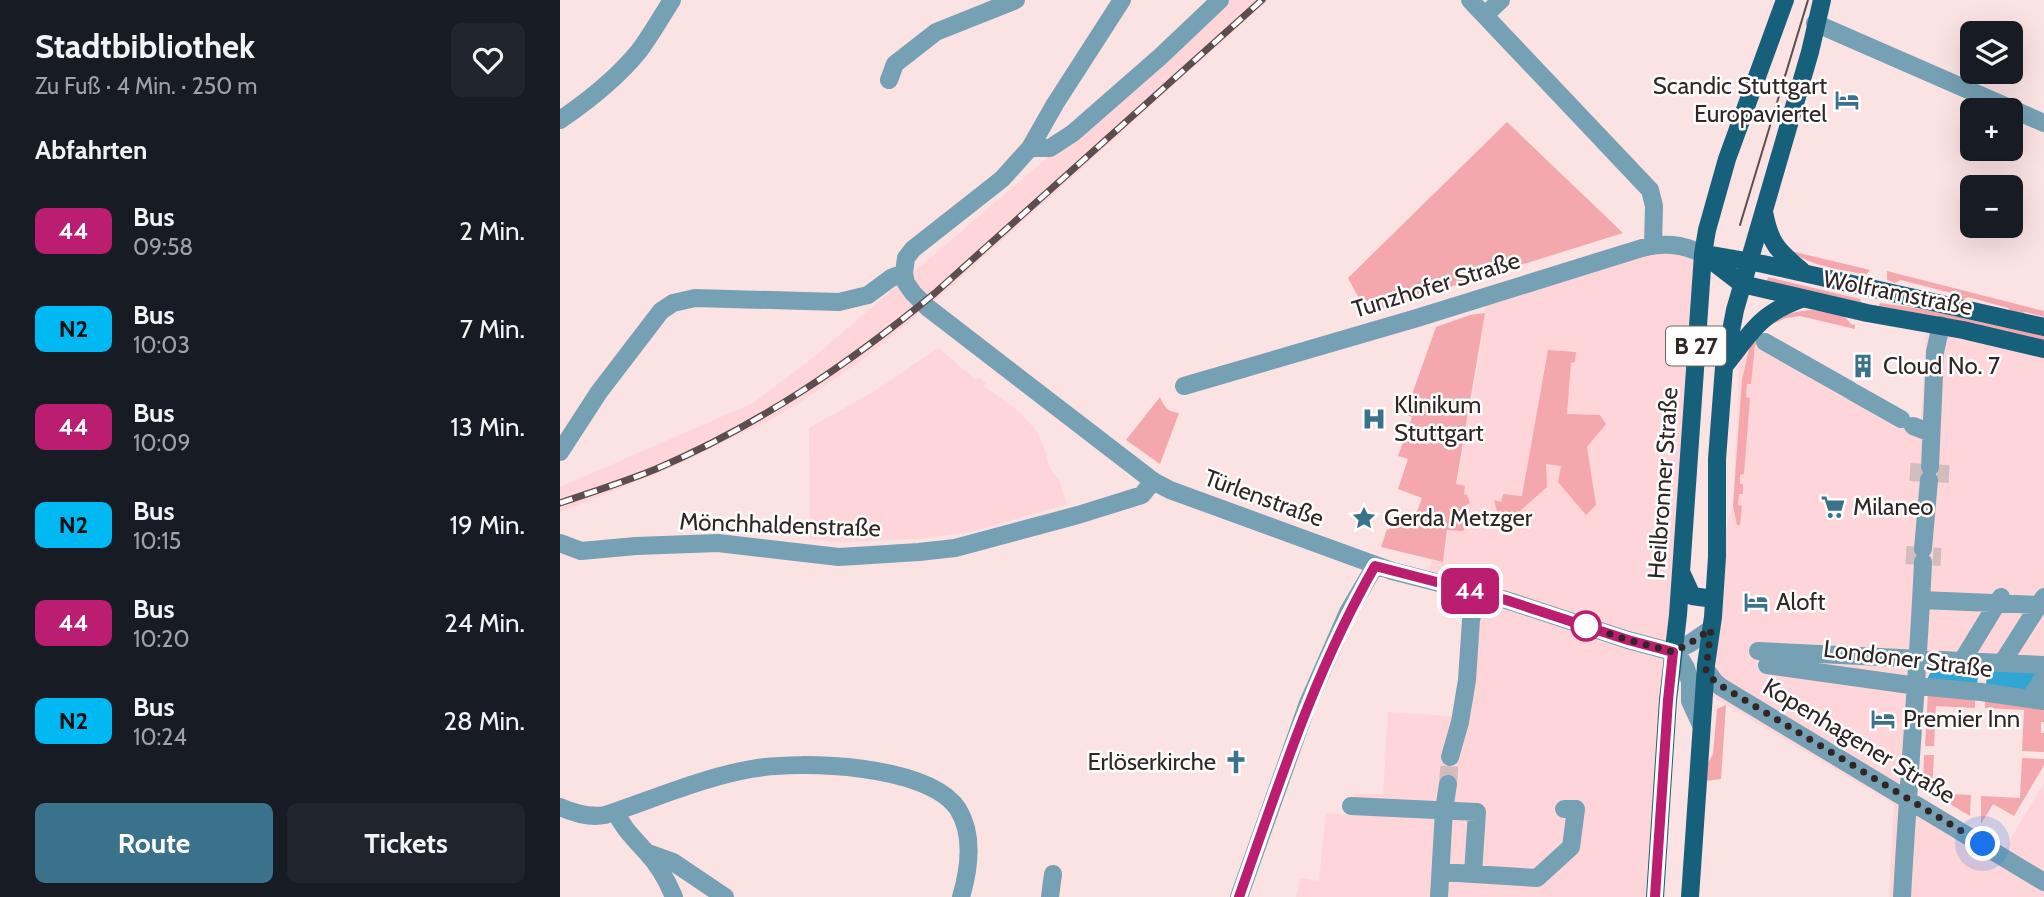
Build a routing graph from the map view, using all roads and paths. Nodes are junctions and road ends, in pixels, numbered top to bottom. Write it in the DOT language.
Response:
graph roads {
  1 [pos="672,0"];
  2 [pos="1016,0"];
  3 [pos="1122,0"];
  4 [pos="1220,0"];
  5 [pos="1470,0"];
  6 [pos="1501,0"];
  7 [pos="1785,0"];
  8 [pos="1822,0"];
  9 [pos="1485,15"];
  10 [pos="1815,23"];
  11 [pos="889,80"];
  12 [pos="560,120"];
  13 [pos="2044,123"];
  14 [pos="1030,148"];
  15 [pos="1763,212"];
  16 [pos="1653,245"];
  17 [pos="1703,254"];
  18 [pos="1749,262"];
  19 [pos="904,273"];
  20 [pos="1726,273"];
  21 [pos="1805,273"];
  22 [pos="1742,284"];
  23 [pos="1872,288"];
  24 [pos="1700,295"];
  25 [pos="1801,299"];
  26 [pos="1867,313"];
  27 [pos="1941,325"];
  28 [pos="2044,327"];
  29 [pos="1765,342"];
  30 [pos="2044,349"];
  31 [pos="1724,367"];
  32 [pos="1184,386"];
  33 [pos="1931,424"];
  34 [pos="560,452"];
  35 [pos="1153,481"];
  36 [pos="560,543"];
  37 [pos="1375,566"];
  38 [pos="1681,571"];
  39 [pos="1478,593"];
  40 [pos="1714,599"];
  41 [pos="2000,599"];
  42 [pos="1921,600"];
  43 [pos="2041,601"];
  44 [pos="1711,629"];
  45 [pos="1673,652"];
  46 [pos="1919,660"];
  47 [pos="1962,661"];
  48 [pos="1983,662"];
  49 [pos="2002,663"];
  50 [pos="2044,665"];
  51 [pos="1706,670"];
  52 [pos="2044,677"];
  53 [pos="1721,687"];
  54 [pos="1917,687"];
  55 [pos="1981,692"];
  56 [pos="2036,700"];
  57 [pos="1703,701"];
  58 [pos="1702,725"];
  59 [pos="1450,757"];
  60 [pos="1448,783"];
  61 [pos="1908,790"];
  62 [pos="1594,805"];
  63 [pos="1352,806"];
  64 [pos="560,807"];
  65 [pos="1444,810"];
  66 [pos="616,812"];
  67 [pos="648,853"];
  68 [pos="1441,872"];
  69 [pos="1054,874"];
  70 [pos="1473,874"];
  71 [pos="2044,882"];
  72 [pos="674,897"];
  73 [pos="725,897"];
  74 [pos="961,897"];
  75 [pos="1050,897"];
  76 [pos="1239,897"];
  77 [pos="1439,897"];
  78 [pos="1655,897"];
  79 [pos="1690,897"];
  80 [pos="1902,897"];
  1 -- 12 [label="street"];
  2 -- 11 [label="street"];
  3 -- 14 [label="street"];
  4 -- 14 [label="street"];
  5 -- 9 [label="street"];
  6 -- 9 [label="street"];
  7 -- 17 [label="main road, Heilbronner Straße / B 27"];
  8 -- 10 [label="main road, B 27"];
  9 -- 16 [label="street"];
  10 -- 13 [label="street"];
  10 -- 15 [label="main road, B 27"];
  14 -- 19 [label="street"];
  15 -- 18 [label="main road, B 27"];
  15 -- 21 [label="main road"];
  16 -- 17 [label="street, Tunzhofer Straße"];
  16 -- 32 [label="street, Tunzhofer Straße"];
  17 -- 18 [label="main road, Wolframstraße"];
  17 -- 20 [label="main road"];
  17 -- 24 [label="main road, Heilbronner Straße / B 27"];
  18 -- 20 [label="main road"];
  18 -- 21 [label="main road, Wolframstraße"];
  18 -- 22 [label="main road, B 27"];
  19 -- 34 [label="street"];
  19 -- 35 [label="street, Türlenstraße"];
  20 -- 22 [label="main road"];
  20 -- 24 [label="main road"];
  21 -- 23 [label="main road, Wolframstraße"];
  22 -- 25 [label="main road, Wolframstraße"];
  22 -- 31 [label="main road, B 27"];
  23 -- 26 [label="main road"];
  23 -- 28 [label="main road, Wolframstraße"];
  24 -- 38 [label="main road, Heilbronner Straße / B 27"];
  25 -- 26 [label="main road, Wolframstraße"];
  25 -- 31 [label="main road"];
  26 -- 27 [label="main road, Wolframstraße"];
  27 -- 30 [label="main road, Wolframstraße"];
  27 -- 33 [label="street"];
  29 -- 33 [label="street"];
  31 -- 40 [label="main road, B 27"];
  33 -- 42 [label="street"];
  35 -- 36 [label="street, Mönchhaldenstraße"];
  35 -- 37 [label="street, Türlenstraße"];
  37 -- 39 [label="street, Türlenstraße"];
  37 -- 76 [label="street"];
  38 -- 40 [label="main road"];
  38 -- 45 [label="main road, Heilbronner Straße / B 27"];
  39 -- 45 [label="street, Türlenstraße"];
  39 -- 59 [label="street"];
  40 -- 44 [label="main road, B 27"];
  41 -- 42 [label="street"];
  41 -- 43 [label="street"];
  41 -- 47 [label="street, Londoner Straße"];
  42 -- 46 [label="street"];
  43 -- 49 [label="street"];
  44 -- 45 [label="street"];
  44 -- 51 [label="main road, B 27"];
  45 -- 58 [label="street"];
  45 -- 78 [label="main road, Heilbronner Straße / B 27"];
  46 -- 47 [label="street, Londoner Straße"];
  46 -- 54 [label="street"];
  46 -- 54 [label="street, Londoner Straße"];
  47 -- 48 [label="street, Londoner Straße"];
  48 -- 49 [label="street, Londoner Straße"];
  48 -- 55 [label="street"];
  49 -- 50 [label="street, Londoner Straße"];
  51 -- 53 [label="street, Kopenhagener Straße"];
  51 -- 57 [label="main road, B 27"];
  52 -- 56 [label="street"];
  53 -- 57 [label="street"];
  53 -- 61 [label="street, Kopenhagener Straße"];
  54 -- 55 [label="street, Londoner Straße"];
  54 -- 61 [label="street"];
  55 -- 56 [label="street, Londoner Straße"];
  57 -- 58 [label="main road, B 27"];
  58 -- 79 [label="main road, B 27"];
  60 -- 65 [label="street"];
  61 -- 71 [label="street, Kopenhagener Straße"];
  61 -- 80 [label="street"];
  62 -- 70 [label="street"];
  63 -- 65 [label="street"];
  64 -- 66 [label="street"];
  65 -- 68 [label="street"];
  65 -- 70 [label="street"];
  66 -- 67 [label="street"];
  66 -- 74 [label="street"];
  67 -- 72 [label="street"];
  67 -- 73 [label="street"];
  68 -- 70 [label="street"];
  68 -- 77 [label="street"];
  69 -- 75 [label="street"];
}
